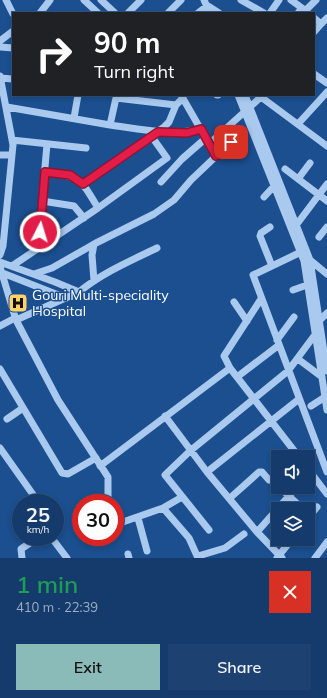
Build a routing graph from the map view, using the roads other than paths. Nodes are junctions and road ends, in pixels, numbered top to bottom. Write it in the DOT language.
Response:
graph roads {
  1 [pos="6,0"];
  2 [pos="50,0"];
  3 [pos="84,0"];
  4 [pos="101,0"];
  5 [pos="141,0"];
  6 [pos="181,0"];
  7 [pos="241,0"];
  8 [pos="279,0"];
  9 [pos="291,0"];
  10 [pos="316,0"];
  11 [pos="206,3"];
  12 [pos="303,11"];
  13 [pos="12,12"];
  14 [pos="41,12"];
  15 [pos="97,12"];
  16 [pos="114,12"];
  17 [pos="129,12"];
  18 [pos="169,12"];
  19 [pos="199,12"];
  20 [pos="218,12"];
  21 [pos="262,12"];
  22 [pos="271,12"];
  23 [pos="327,18"];
  24 [pos="315,19"];
  25 [pos="321,24"];
  26 [pos="315,31"];
  27 [pos="12,32"];
  28 [pos="0,41"];
  29 [pos="0,46"];
  30 [pos="12,48"];
  31 [pos="315,75"];
  32 [pos="0,77"];
  33 [pos="12,79"];
  34 [pos="327,83"];
  35 [pos="327,92"];
  36 [pos="2,95"];
  37 [pos="78,96"];
  38 [pos="239,96"];
  39 [pos="244,96"];
  40 [pos="262,96"];
  41 [pos="182,97"];
  42 [pos="176,105"];
  43 [pos="7,107"];
  44 [pos="247,109"];
  45 [pos="74,118"];
  46 [pos="298,124"];
  47 [pos="110,125"];
  48 [pos="201,129"];
  49 [pos="158,132"];
  50 [pos="152,136"];
  51 [pos="12,140"];
  52 [pos="207,141"];
  53 [pos="231,142"];
  54 [pos="47,144"];
  55 [pos="326,144"];
  56 [pos="86,148"];
  57 [pos="0,155"];
  58 [pos="12,156"];
  59 [pos="216,156"];
  60 [pos="310,163"];
  61 [pos="285,169"];
  62 [pos="45,172"];
  63 [pos="298,179"];
  64 [pos="161,182"];
  65 [pos="83,184"];
  66 [pos="327,184"];
  67 [pos="275,185"];
  68 [pos="319,194"];
  69 [pos="264,197"];
  70 [pos="42,201"];
  71 [pos="327,201"];
  72 [pos="98,208"];
  73 [pos="84,218"];
  74 [pos="297,224"];
  75 [pos="327,227"];
  76 [pos="270,228"];
  77 [pos="319,237"];
  78 [pos="2,244"];
  79 [pos="94,244"];
  80 [pos="38,247"];
  81 [pos="157,248"];
  82 [pos="301,252"];
  83 [pos="0,255"];
  84 [pos="310,260"];
  85 [pos="0,262"];
  86 [pos="12,266"];
  87 [pos="272,266"];
  88 [pos="1,270"];
  89 [pos="34,274"];
  90 [pos="327,274"];
  91 [pos="94,280"];
  92 [pos="307,285"];
  93 [pos="293,290"];
  94 [pos="79,292"];
  95 [pos="66,298"];
  96 [pos="261,299"];
  97 [pos="234,302"];
  98 [pos="327,313"];
  99 [pos="294,316"];
  100 [pos="16,319"];
  101 [pos="247,321"];
  102 [pos="319,321"];
  103 [pos="0,326"];
  104 [pos="314,336"];
  105 [pos="278,343"];
  106 [pos="326,351"];
  107 [pos="298,359"];
  108 [pos="230,368"];
  109 [pos="0,369"];
  110 [pos="327,370"];
  111 [pos="288,372"];
  112 [pos="237,377"];
  113 [pos="322,377"];
  114 [pos="325,396"];
  115 [pos="255,399"];
  116 [pos="299,399"];
  117 [pos="312,406"];
  118 [pos="23,408"];
  119 [pos="327,410"];
  120 [pos="165,416"];
  121 [pos="6,418"];
  122 [pos="272,420"];
  123 [pos="0,448"];
  124 [pos="294,450"];
  125 [pos="190,451"];
  126 [pos="96,458"];
  127 [pos="100,466"];
  128 [pos="207,472"];
  129 [pos="327,472"];
  130 [pos="315,478"];
  131 [pos="269,480"];
  132 [pos="33,494"];
  133 [pos="108,494"];
  134 [pos="327,494"];
  135 [pos="289,496"];
  136 [pos="182,497"];
  137 [pos="230,498"];
  138 [pos="295,502"];
  139 [pos="317,507"];
  140 [pos="163,508"];
  141 [pos="315,509"];
  142 [pos="138,518"];
  143 [pos="124,522"];
  144 [pos="209,530"];
  145 [pos="257,532"];
  146 [pos="244,534"];
  147 [pos="327,542"];
  148 [pos="25,546"];
  149 [pos="58,546"];
  150 [pos="287,546"];
  151 [pos="147,551"];
  152 [pos="324,551"];
  153 [pos="198,557"];
  154 [pos="279,557"];
  155 [pos="22,558"];
  156 [pos="67,558"];
  157 [pos="315,558"];
  1 -- 13 [label="street"];
  2 -- 14 [label="street"];
  3 -- 15 [label="street"];
  4 -- 16 [label="street"];
  5 -- 17 [label="street"];
  6 -- 18 [label="street"];
  7 -- 21 [label="street"];
  8 -- 22 [label="street"];
  9 -- 12 [label="street"];
  10 -- 12 [label="street"];
  11 -- 19 [label="street"];
  11 -- 20 [label="street"];
  23 -- 25 [label="street"];
  24 -- 25 [label="street"];
  25 -- 26 [label="street"];
  27 -- 28 [label="street"];
  29 -- 30 [label="street"];
  31 -- 34 [label="street"];
  32 -- 33 [label="street"];
  32 -- 36 [label="street"];
  35 -- 46 [label="street"];
  36 -- 43 [label="street"];
  37 -- 45 [label="street"];
  38 -- 44 [label="street"];
  39 -- 44 [label="street"];
  40 -- 44 [label="street"];
  40 -- 46 [label="street"];
  41 -- 42 [label="street"];
  41 -- 48 [label="street"];
  42 -- 47 [label="street"];
  42 -- 49 [label="street"];
  43 -- 45 [label="street"];
  43 -- 51 [label="street"];
  44 -- 52 [label="street"];
  44 -- 67 [label="street"];
  44 -- 74 [label="street"];
  45 -- 47 [label="street"];
  46 -- 55 [label="street"];
  47 -- 49 [label="street"];
  48 -- 49 [label="street"];
  48 -- 52 [label="street"];
  49 -- 50 [label="street"];
  50 -- 65 [label="street"];
  50 -- 72 [label="street"];
  51 -- 54 [label="street"];
  51 -- 58 [label="street"];
  52 -- 59 [label="street"];
  52 -- 64 [label="street"];
  53 -- 59 [label="street"];
  54 -- 56 [label="street"];
  54 -- 62 [label="street"];
  57 -- 58 [label="street"];
  58 -- 78 [label="street"];
  59 -- 79 [label="street"];
  60 -- 63 [label="street"];
  61 -- 63 [label="street"];
  62 -- 65 [label="street"];
  62 -- 70 [label="street"];
  63 -- 68 [label="street"];
  65 -- 72 [label="street"];
  66 -- 68 [label="street"];
  67 -- 69 [label="street"];
  67 -- 82 [label="street"];
  68 -- 71 [label="street"];
  68 -- 74 [label="street"];
  70 -- 73 [label="street"];
  70 -- 80 [label="street"];
  72 -- 73 [label="street"];
  73 -- 80 [label="street"];
  74 -- 84 [label="street"];
  75 -- 77 [label="street"];
  76 -- 87 [label="street"];
  78 -- 83 [label="street"];
  79 -- 89 [label="street"];
  79 -- 91 [label="street"];
  80 -- 86 [label="street"];
  81 -- 91 [label="street"];
  82 -- 87 [label="street"];
  82 -- 92 [label="street"];
  84 -- 90 [label="street"];
  84 -- 102 [label="street"];
  85 -- 86 [label="street"];
  86 -- 89 [label="street"];
  87 -- 96 [label="street"];
  88 -- 95 [label="street"];
  88 -- 100 [label="street"];
  89 -- 94 [label="street"];
  91 -- 94 [label="street"];
  92 -- 93 [label="street"];
  92 -- 104 [label="street"];
  94 -- 95 [label="street"];
  95 -- 100 [label="street"];
  96 -- 101 [label="street"];
  96 -- 105 [label="street"];
  97 -- 101 [label="street"];
  98 -- 102 [label="street"];
  99 -- 105 [label="street"];
  100 -- 103 [label="street"];
  100 -- 126 [label="street"];
  101 -- 108 [label="street"];
  102 -- 106 [label="street"];
  104 -- 107 [label="street"];
  104 -- 113 [label="street"];
  105 -- 111 [label="street"];
  105 -- 112 [label="street"];
  106 -- 110 [label="street"];
  107 -- 111 [label="street"];
  107 -- 113 [label="street"];
  108 -- 112 [label="street"];
  108 -- 120 [label="street"];
  109 -- 118 [label="street"];
  111 -- 115 [label="street"];
  111 -- 116 [label="street"];
  112 -- 115 [label="street"];
  113 -- 114 [label="street"];
  114 -- 117 [label="street"];
  114 -- 119 [label="street"];
  115 -- 122 [label="street"];
  115 -- 125 [label="street"];
  116 -- 122 [label="street"];
  116 -- 129 [label="street"];
  118 -- 121 [label="street"];
  118 -- 126 [label="street"];
  120 -- 125 [label="street"];
  120 -- 127 [label="street"];
  122 -- 124 [label="street"];
  122 -- 128 [label="street"];
  123 -- 132 [label="street"];
  125 -- 128 [label="street"];
  125 -- 136 [label="street"];
  126 -- 127 [label="street"];
  127 -- 133 [label="street"];
  128 -- 137 [label="street"];
  130 -- 134 [label="street"];
  131 -- 137 [label="street"];
  135 -- 138 [label="street"];
  135 -- 145 [label="street"];
  136 -- 140 [label="street"];
  136 -- 144 [label="street"];
  137 -- 145 [label="street"];
  139 -- 141 [label="street"];
  140 -- 142 [label="street"];
  140 -- 153 [label="street"];
  142 -- 143 [label="street"];
  142 -- 151 [label="street"];
  145 -- 154 [label="street"];
  146 -- 153 [label="street"];
  147 -- 152 [label="street"];
  148 -- 155 [label="street"];
  149 -- 156 [label="street"];
  150 -- 154 [label="street"];
  152 -- 157 [label="street"];
}
